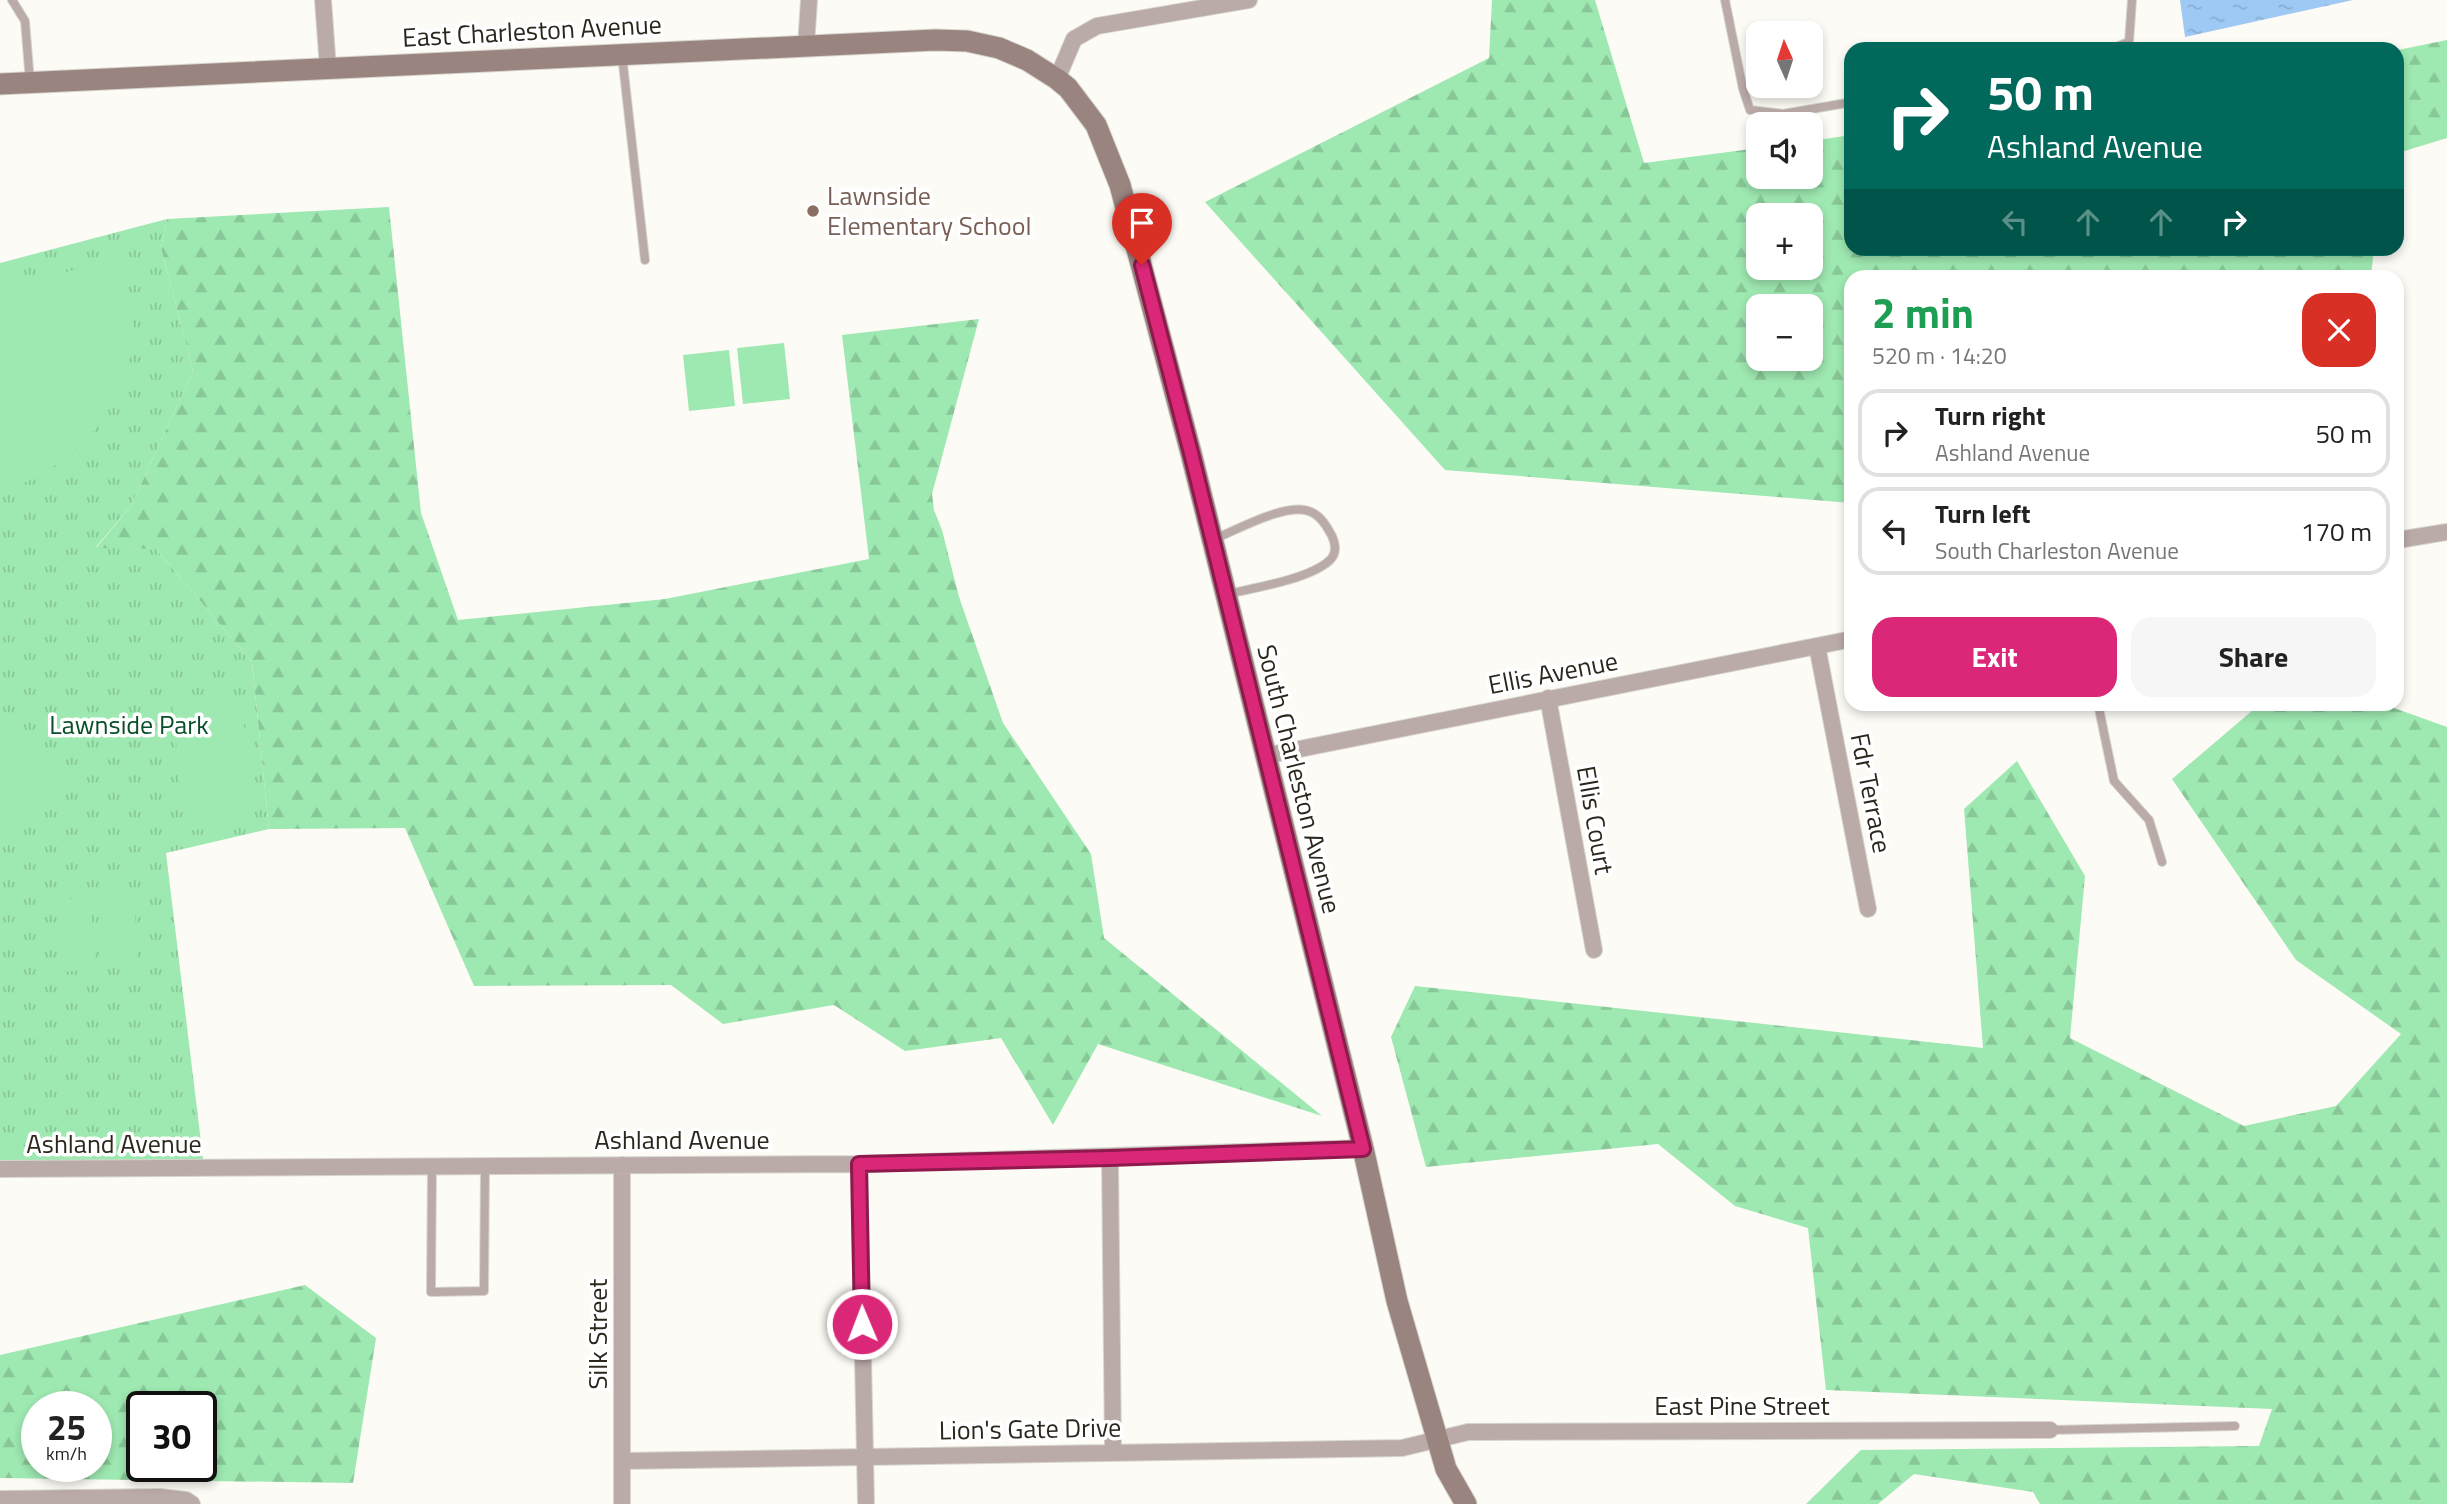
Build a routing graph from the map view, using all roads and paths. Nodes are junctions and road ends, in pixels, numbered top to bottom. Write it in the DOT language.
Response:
graph roads {
  1 [pos="323,0"];
  2 [pos="809,0"];
  3 [pos="1249,0"];
  4 [pos="1725,0"];
  5 [pos="2132,0"];
  6 [pos="15,1"];
  7 [pos="2129,42"];
  8 [pos="806,46"];
  9 [pos="622,55"];
  10 [pos="328,68"];
  11 [pos="1057,79"];
  12 [pos="30,82"];
  13 [pos="0,84"];
  14 [pos="1844,103"];
  15 [pos="645,260"];
  16 [pos="2447,532"];
  17 [pos="2404,539"];
  18 [pos="1211,540"];
  19 [pos="1224,594"];
  20 [pos="1844,641"];
  21 [pos="1817,646"];
  22 [pos="1548,698"];
  23 [pos="2099,711"];
  24 [pos="1264,756"];
  25 [pos="2162,862"];
  26 [pos="1868,909"];
  27 [pos="1594,950"];
  28 [pos="1363,1149"];
  29 [pos="1110,1158"];
  30 [pos="859,1164"];
  31 [pos="622,1165"];
  32 [pos="432,1166"];
  33 [pos="485,1166"];
  34 [pos="0,1169"];
  35 [pos="2235,1426"];
  36 [pos="2050,1430"];
  37 [pos="1436,1440"];
  38 [pos="1112,1452"];
  39 [pos="864,1457"];
  40 [pos="623,1461"];
  41 [pos="0,1499"];
  42 [pos="192,1504"];
  43 [pos="622,1504"];
  44 [pos="866,1504"];
  45 [pos="1466,1504"];
  1 -- 10 [label="street"];
  2 -- 8 [label="street"];
  3 -- 11 [label="street"];
  4 -- 14 [label="lane"];
  5 -- 7 [label="lane"];
  6 -- 12 [label="lane"];
  8 -- 9 [label="street, East Charleston Avenue"];
  8 -- 11 [label="street, East Charleston Avenue"];
  9 -- 10 [label="street, East Charleston Avenue"];
  9 -- 15 [label="lane"];
  10 -- 12 [label="street, East Charleston Avenue"];
  11 -- 18 [label="street, South Charleston Avenue"];
  12 -- 13 [label="street, East Charleston Avenue"];
  16 -- 17 [label="street"];
  18 -- 19 [label="street, South Charleston Avenue"];
  18 -- 19 [label="lane"];
  19 -- 24 [label="street, South Charleston Avenue"];
  20 -- 21 [label="street, Ellis Avenue"];
  21 -- 22 [label="street, Ellis Avenue"];
  21 -- 26 [label="street, Fdr Terrace"];
  22 -- 24 [label="street, Ellis Avenue"];
  22 -- 27 [label="street, Ellis Court"];
  23 -- 25 [label="lane"];
  24 -- 28 [label="street, South Charleston Avenue"];
  28 -- 29 [label="street, Ashland Avenue"];
  28 -- 37 [label="street, South Charleston Avenue"];
  29 -- 30 [label="street, Ashland Avenue"];
  29 -- 38 [label="street"];
  30 -- 31 [label="street, Ashland Avenue"];
  30 -- 39 [label="street"];
  31 -- 33 [label="street, Ashland Avenue"];
  31 -- 40 [label="street, Silk Street"];
  32 -- 33 [label="street, Ashland Avenue"];
  32 -- 33 [label="lane"];
  32 -- 34 [label="street, Ashland Avenue"];
  35 -- 36 [label="lane"];
  36 -- 37 [label="street, East Pine Street"];
  37 -- 38 [label="street, Lion's Gate Drive"];
  37 -- 45 [label="street, South Charleston Avenue"];
  38 -- 39 [label="street, Lion's Gate Drive"];
  39 -- 40 [label="street, Lion's Gate Drive"];
  39 -- 44 [label="street"];
  40 -- 43 [label="street, Silk Street"];
  41 -- 42 [label="street"];
}
